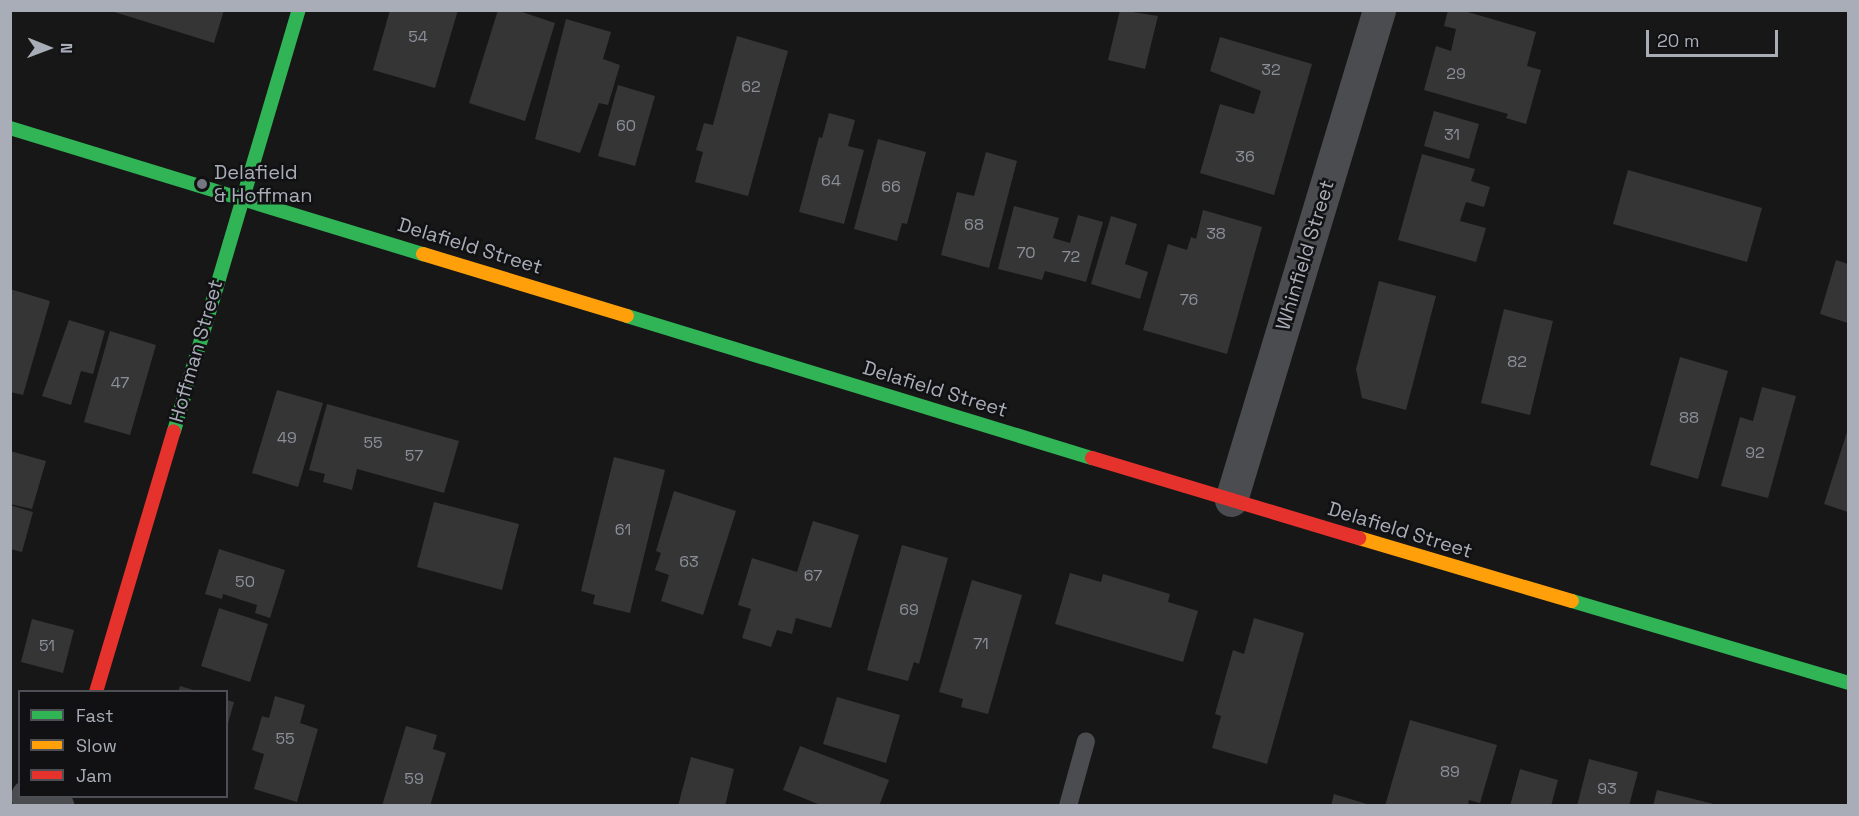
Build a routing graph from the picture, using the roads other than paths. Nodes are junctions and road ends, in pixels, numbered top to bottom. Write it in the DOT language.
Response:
graph roads {
  1 [pos="299,10"];
  2 [pos="1379,10"];
  3 [pos="10,128"];
  4 [pos="242,196"];
  5 [pos="1232,500"];
  6 [pos="1848,683"];
  7 [pos="97,690"];
  8 [pos="1086,741"];
  9 [pos="33,798"];
  10 [pos="57,806"];
  11 [pos="1068,806"];
  1 -- 4 [label="street, Hoffman Street"];
  2 -- 5 [label="street, Whinfield Street"];
  3 -- 4 [label="street, Delafield Street"];
  4 -- 5 [label="street, Delafield Street"];
  4 -- 7 [label="street, Hoffman Street"];
  5 -- 6 [label="street, Delafield Street"];
  8 -- 11 [label="lane"];
  9 -- 10 [label="street"];
}
